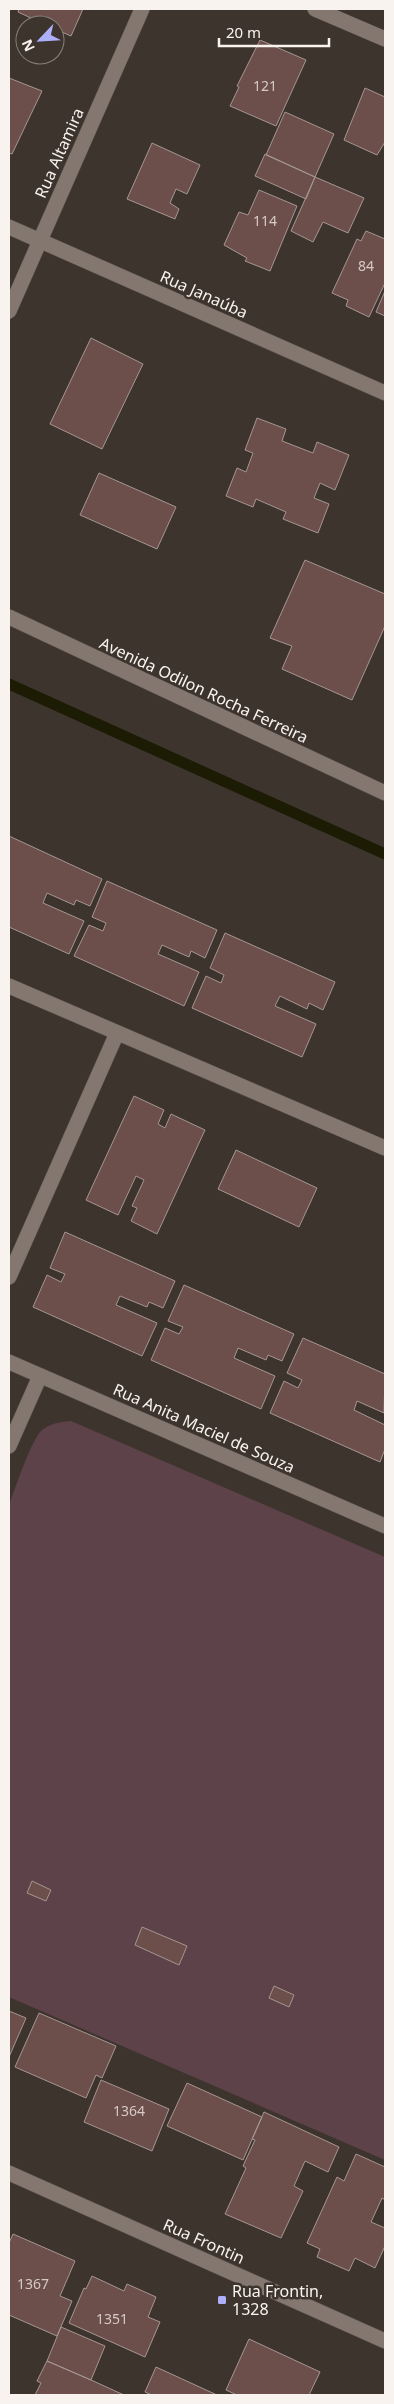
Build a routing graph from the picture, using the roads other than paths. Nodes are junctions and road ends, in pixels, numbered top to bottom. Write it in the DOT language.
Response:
graph roads {
  1 [pos="142,9"];
  2 [pos="316,9"];
  3 [pos="385,39"];
  4 [pos="9,227"];
  5 [pos="39,241"];
  6 [pos="9,311"];
  7 [pos="385,393"];
  8 [pos="9,617"];
  9 [pos="385,793"];
  10 [pos="9,986"];
  11 [pos="118,1033"];
  12 [pos="385,1148"];
  13 [pos="9,1277"];
  14 [pos="9,1362"];
  15 [pos="40,1376"];
  16 [pos="9,1446"];
  17 [pos="385,1526"];
  18 [pos="9,2173"];
  19 [pos="385,2340"];
  1 -- 5 [label="street, Rua Altamira"];
  2 -- 3 [label="street"];
  4 -- 5 [label="street, Rua Janaúba"];
  5 -- 6 [label="street, Rua Altamira"];
  5 -- 7 [label="street, Rua Janaúba"];
  8 -- 9 [label="street, Avenida Odilon Rocha Ferreira"];
  10 -- 11 [label="street"];
  11 -- 12 [label="street"];
  11 -- 13 [label="street"];
  14 -- 15 [label="street, Rua Anita Maciel de Souza"];
  15 -- 16 [label="street"];
  15 -- 17 [label="street, Rua Anita Maciel de Souza"];
  18 -- 19 [label="street, Rua Frontin"];
}
